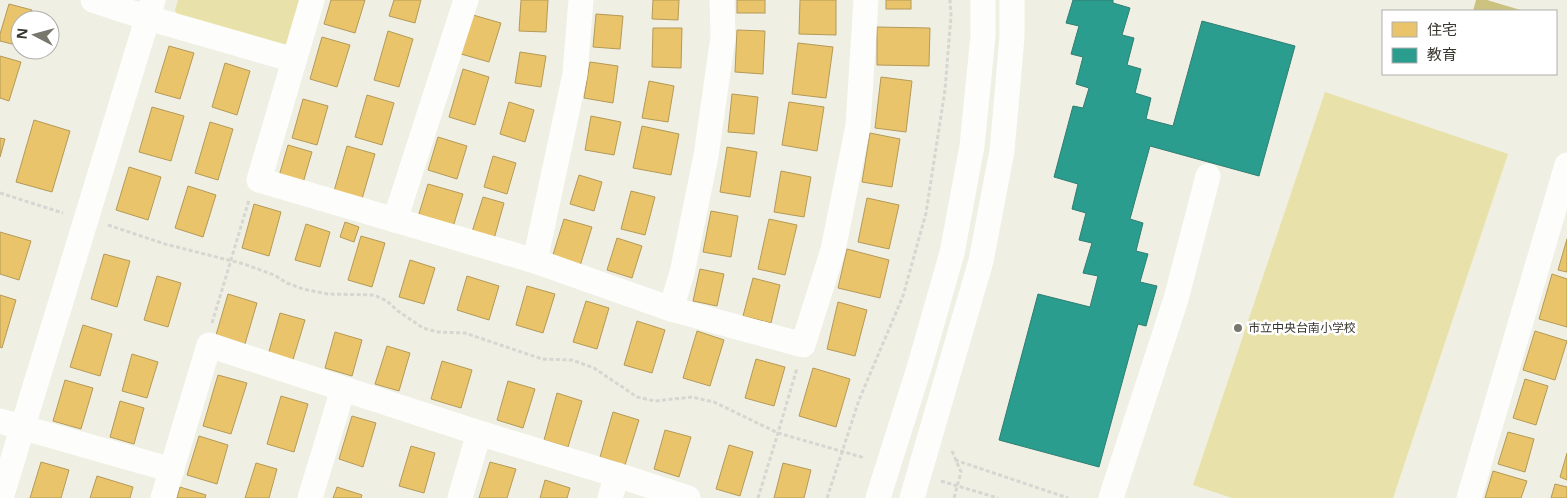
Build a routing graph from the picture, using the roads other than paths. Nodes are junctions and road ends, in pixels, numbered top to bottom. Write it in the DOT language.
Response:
graph roads {
  1 [pos="93,0"];
  2 [pos="312,0"];
  3 [pos="466,0"];
  4 [pos="581,0"];
  5 [pos="722,0"];
  6 [pos="866,0"];
  7 [pos="982,0"];
  8 [pos="1012,0"];
  9 [pos="150,9"];
  10 [pos="294,60"];
  11 [pos="1567,165"];
  12 [pos="1208,176"];
  13 [pos="395,220"];
  14 [pos="535,261"];
  15 [pos="671,308"];
  16 [pos="343,389"];
  17 [pos="12,424"];
  18 [pos="479,433"];
  19 [pos="172,470"];
  20 [pos="614,486"];
  21 [pos="880,491"];
  22 [pos="917,497"];
  23 [pos="1,498"];
  24 [pos="163,498"];
  25 [pos="310,498"];
  26 [pos="460,498"];
  27 [pos="688,498"];
  28 [pos="1111,498"];
  29 [pos="1469,498"];
  1 -- 9 [label="street"];
  2 -- 10 [label="street"];
  3 -- 13 [label="street"];
  4 -- 14 [label="street"];
  5 -- 15 [label="street"];
  6 -- 15 [label="street"];
  7 -- 21 [label="street"];
  8 -- 22 [label="street"];
  9 -- 10 [label="street"];
  9 -- 17 [label="street"];
  10 -- 13 [label="street"];
  11 -- 29 [label="street"];
  12 -- 28 [label="street"];
  13 -- 14 [label="street"];
  14 -- 15 [label="street"];
  16 -- 18 [label="street"];
  16 -- 19 [label="street"];
  16 -- 25 [label="street"];
  17 -- 19 [label="street"];
  17 -- 23 [label="street"];
  18 -- 20 [label="street"];
  18 -- 26 [label="street"];
  19 -- 24 [label="street"];
  20 -- 27 [label="street"];
  21 -- 22 [label="street"];
}
